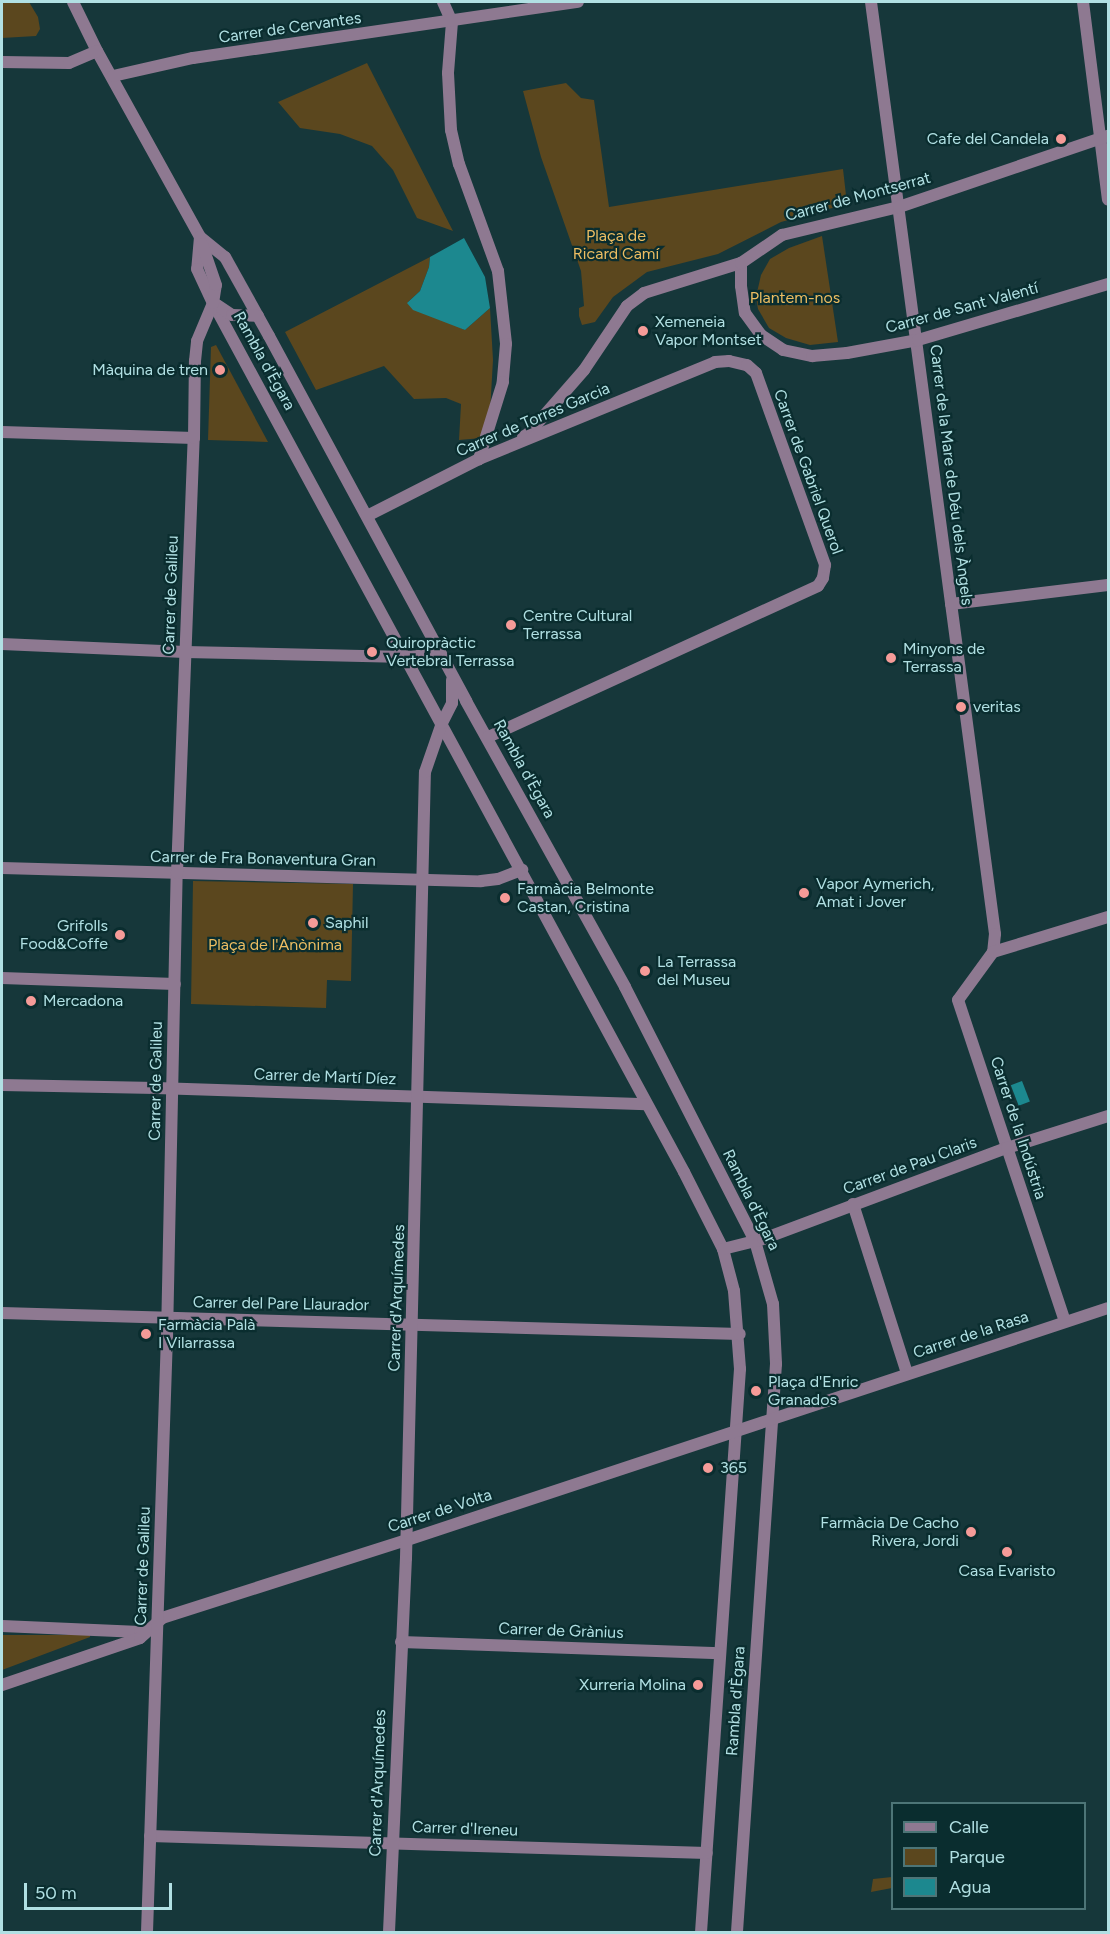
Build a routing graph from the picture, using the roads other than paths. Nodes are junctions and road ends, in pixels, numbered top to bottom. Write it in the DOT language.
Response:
graph roads {
  1 [pos="73,2"];
  2 [pos="443,2"];
  3 [pos="578,2"];
  4 [pos="871,2"];
  5 [pos="1083,2"];
  6 [pos="452,22"];
  7 [pos="97,51"];
  8 [pos="2,62"];
  9 [pos="113,76"];
  10 [pos="1104,137"];
  11 [pos="1108,199"];
  12 [pos="899,207"];
  13 [pos="200,237"];
  14 [pos="741,263"];
  15 [pos="1108,284"];
  16 [pos="213,303"];
  17 [pos="258,316"];
  18 [pos="918,340"];
  19 [pos="715,362"];
  20 [pos="2,432"];
  21 [pos="194,438"];
  22 [pos="479,459"];
  23 [pos="367,516"];
  24 [pos="1108,585"];
  25 [pos="951,604"];
  26 [pos="2,644"];
  27 [pos="185,652"];
  28 [pos="441,654"];
  29 [pos="406,657"];
  30 [pos="449,670"];
  31 [pos="442,723"];
  32 [pos="488,737"];
  33 [pos="2,868"];
  34 [pos="522,870"];
  35 [pos="177,873"];
  36 [pos="423,879"];
  37 [pos="1108,917"];
  38 [pos="993,952"];
  39 [pos="2,978"];
  40 [pos="175,984"];
  41 [pos="2,1085"];
  42 [pos="173,1088"];
  43 [pos="418,1096"];
  44 [pos="646,1104"];
  45 [pos="1108,1116"];
  46 [pos="1007,1148"];
  47 [pos="853,1204"];
  48 [pos="755,1241"];
  49 [pos="723,1249"];
  50 [pos="1108,1308"];
  51 [pos="2,1313"];
  52 [pos="168,1318"];
  53 [pos="1065,1321"];
  54 [pos="412,1324"];
  55 [pos="740,1334"];
  56 [pos="907,1373"];
  57 [pos="774,1418"];
  58 [pos="737,1431"];
  59 [pos="406,1540"];
  60 [pos="157,1625"];
  61 [pos="2,1626"];
  62 [pos="401,1642"];
  63 [pos="720,1653"];
  64 [pos="2,1685"];
  65 [pos="150,1836"];
  66 [pos="392,1844"];
  67 [pos="706,1853"];
  68 [pos="147,1932"];
  69 [pos="389,1932"];
  70 [pos="701,1932"];
  71 [pos="737,1932"];
  1 -- 7 [label="street, Rambla d'Ègara"];
  2 -- 6 [label="street"];
  3 -- 6 [label="street, Carrer de Cervantes"];
  4 -- 12 [label="street, Carrer de la Mare de Déu dels Àngels"];
  5 -- 10 [label="street"];
  6 -- 9 [label="street, Carrer de Cervantes"];
  6 -- 22 [label="street"];
  7 -- 8 [label="street"];
  7 -- 9 [label="street, Rambla d'Ègara"];
  9 -- 13 [label="street, Rambla d'Ègara"];
  10 -- 11 [label="street"];
  10 -- 12 [label="street, Carrer de Montserrat"];
  12 -- 14 [label="street, Carrer de Montserrat"];
  12 -- 18 [label="street, Carrer de la Mare de Déu dels Àngels"];
  13 -- 16 [label="street, Carrer de Galileu"];
  13 -- 17 [label="street, Rambla d'Ègara"];
  14 -- 18 [label="street, Carrer de Sant Valentí"];
  14 -- 22 [label="street, Carrer de Montserrat"];
  15 -- 18 [label="street, Carrer de Sant Valentí"];
  16 -- 17 [label="street, Rambla d'Ègara"];
  16 -- 21 [label="street, Carrer de Galileu"];
  16 -- 29 [label="street, Rambla d'Ègara"];
  17 -- 23 [label="street, Rambla d'Ègara"];
  18 -- 25 [label="street, Carrer de la Mare de Déu dels Àngels"];
  19 -- 22 [label="street, Carrer de Torres Garcia"];
  19 -- 32 [label="street, Carrer de Gabriel Querol"];
  20 -- 21 [label="street"];
  21 -- 27 [label="street, Carrer de Galileu"];
  22 -- 23 [label="street, Carrer de Torres Garcia"];
  23 -- 28 [label="street, Rambla d'Ègara"];
  24 -- 25 [label="street"];
  25 -- 38 [label="street, Carrer de la Mare de Déu dels Àngels"];
  26 -- 27 [label="street"];
  27 -- 29 [label="street"];
  27 -- 35 [label="street, Carrer de Galileu"];
  28 -- 29 [label="street"];
  28 -- 30 [label="street, Rambla d'Ègara"];
  29 -- 31 [label="street, Rambla d'Ègara"];
  30 -- 31 [label="street, Carrer d'Arquímedes"];
  30 -- 32 [label="street, Rambla d'Ègara"];
  31 -- 34 [label="street, Rambla d'Ègara"];
  31 -- 36 [label="street, Carrer d'Arquímedes"];
  32 -- 48 [label="street, Rambla d'Ègara"];
  33 -- 35 [label="street, Carrer de Fra Bonaventura Gran"];
  34 -- 36 [label="street, Carrer de Fra Bonaventura Gran"];
  34 -- 44 [label="street, Rambla d'Ègara"];
  35 -- 36 [label="street, Carrer de Fra Bonaventura Gran"];
  35 -- 40 [label="street, Carrer de Galileu"];
  36 -- 43 [label="street, Carrer d'Arquímedes"];
  37 -- 38 [label="street"];
  38 -- 46 [label="street, Carrer de la Indústria"];
  39 -- 40 [label="street"];
  40 -- 42 [label="street, Carrer de Galileu"];
  41 -- 42 [label="street, Carrer de Martí Díez"];
  42 -- 43 [label="street, Carrer de Martí Díez"];
  42 -- 52 [label="street, Carrer de Galileu"];
  43 -- 44 [label="street, Carrer de Martí Díez"];
  43 -- 54 [label="street, Carrer d'Arquímedes"];
  44 -- 49 [label="street, Rambla d'Ègara"];
  45 -- 46 [label="street, Carrer de Pau Claris"];
  46 -- 47 [label="street, Carrer de Pau Claris"];
  46 -- 53 [label="street, Carrer de la Indústria"];
  47 -- 48 [label="street, Carrer de Pau Claris"];
  47 -- 56 [label="street"];
  48 -- 49 [label="street, Carrer de Pau Claris"];
  48 -- 57 [label="street, Rambla d'Ègara"];
  49 -- 55 [label="street, Rambla d'Ègara"];
  50 -- 53 [label="street, Carrer de la Rasa"];
  51 -- 52 [label="street, Carrer del Pare Llaurador"];
  52 -- 54 [label="street, Carrer del Pare Llaurador"];
  52 -- 60 [label="street, Carrer de Galileu"];
  53 -- 56 [label="street, Carrer de la Rasa"];
  54 -- 55 [label="street, Carrer del Pare Llaurador"];
  54 -- 59 [label="street, Carrer d'Arquímedes"];
  55 -- 58 [label="street, Rambla d'Ègara"];
  56 -- 57 [label="street, Carrer de la Rasa"];
  57 -- 58 [label="street"];
  57 -- 71 [label="street, Rambla d'Ègara"];
  58 -- 59 [label="street, Carrer de Volta"];
  58 -- 63 [label="street, Rambla d'Ègara"];
  59 -- 60 [label="street, Carrer de Volta"];
  59 -- 62 [label="street, Carrer d'Arquímedes"];
  60 -- 61 [label="street"];
  60 -- 64 [label="street"];
  60 -- 65 [label="street, Carrer de Galileu"];
  62 -- 63 [label="street, Carrer de Grànius"];
  62 -- 66 [label="street, Carrer d'Arquímedes"];
  63 -- 67 [label="street, Rambla d'Ègara"];
  65 -- 66 [label="street, Carrer d'Ireneu"];
  65 -- 68 [label="street, Carrer de Galileu"];
  66 -- 67 [label="street, Carrer d'Ireneu"];
  66 -- 69 [label="street, Carrer d'Arquímedes"];
  67 -- 70 [label="street, Rambla d'Ègara"];
}
